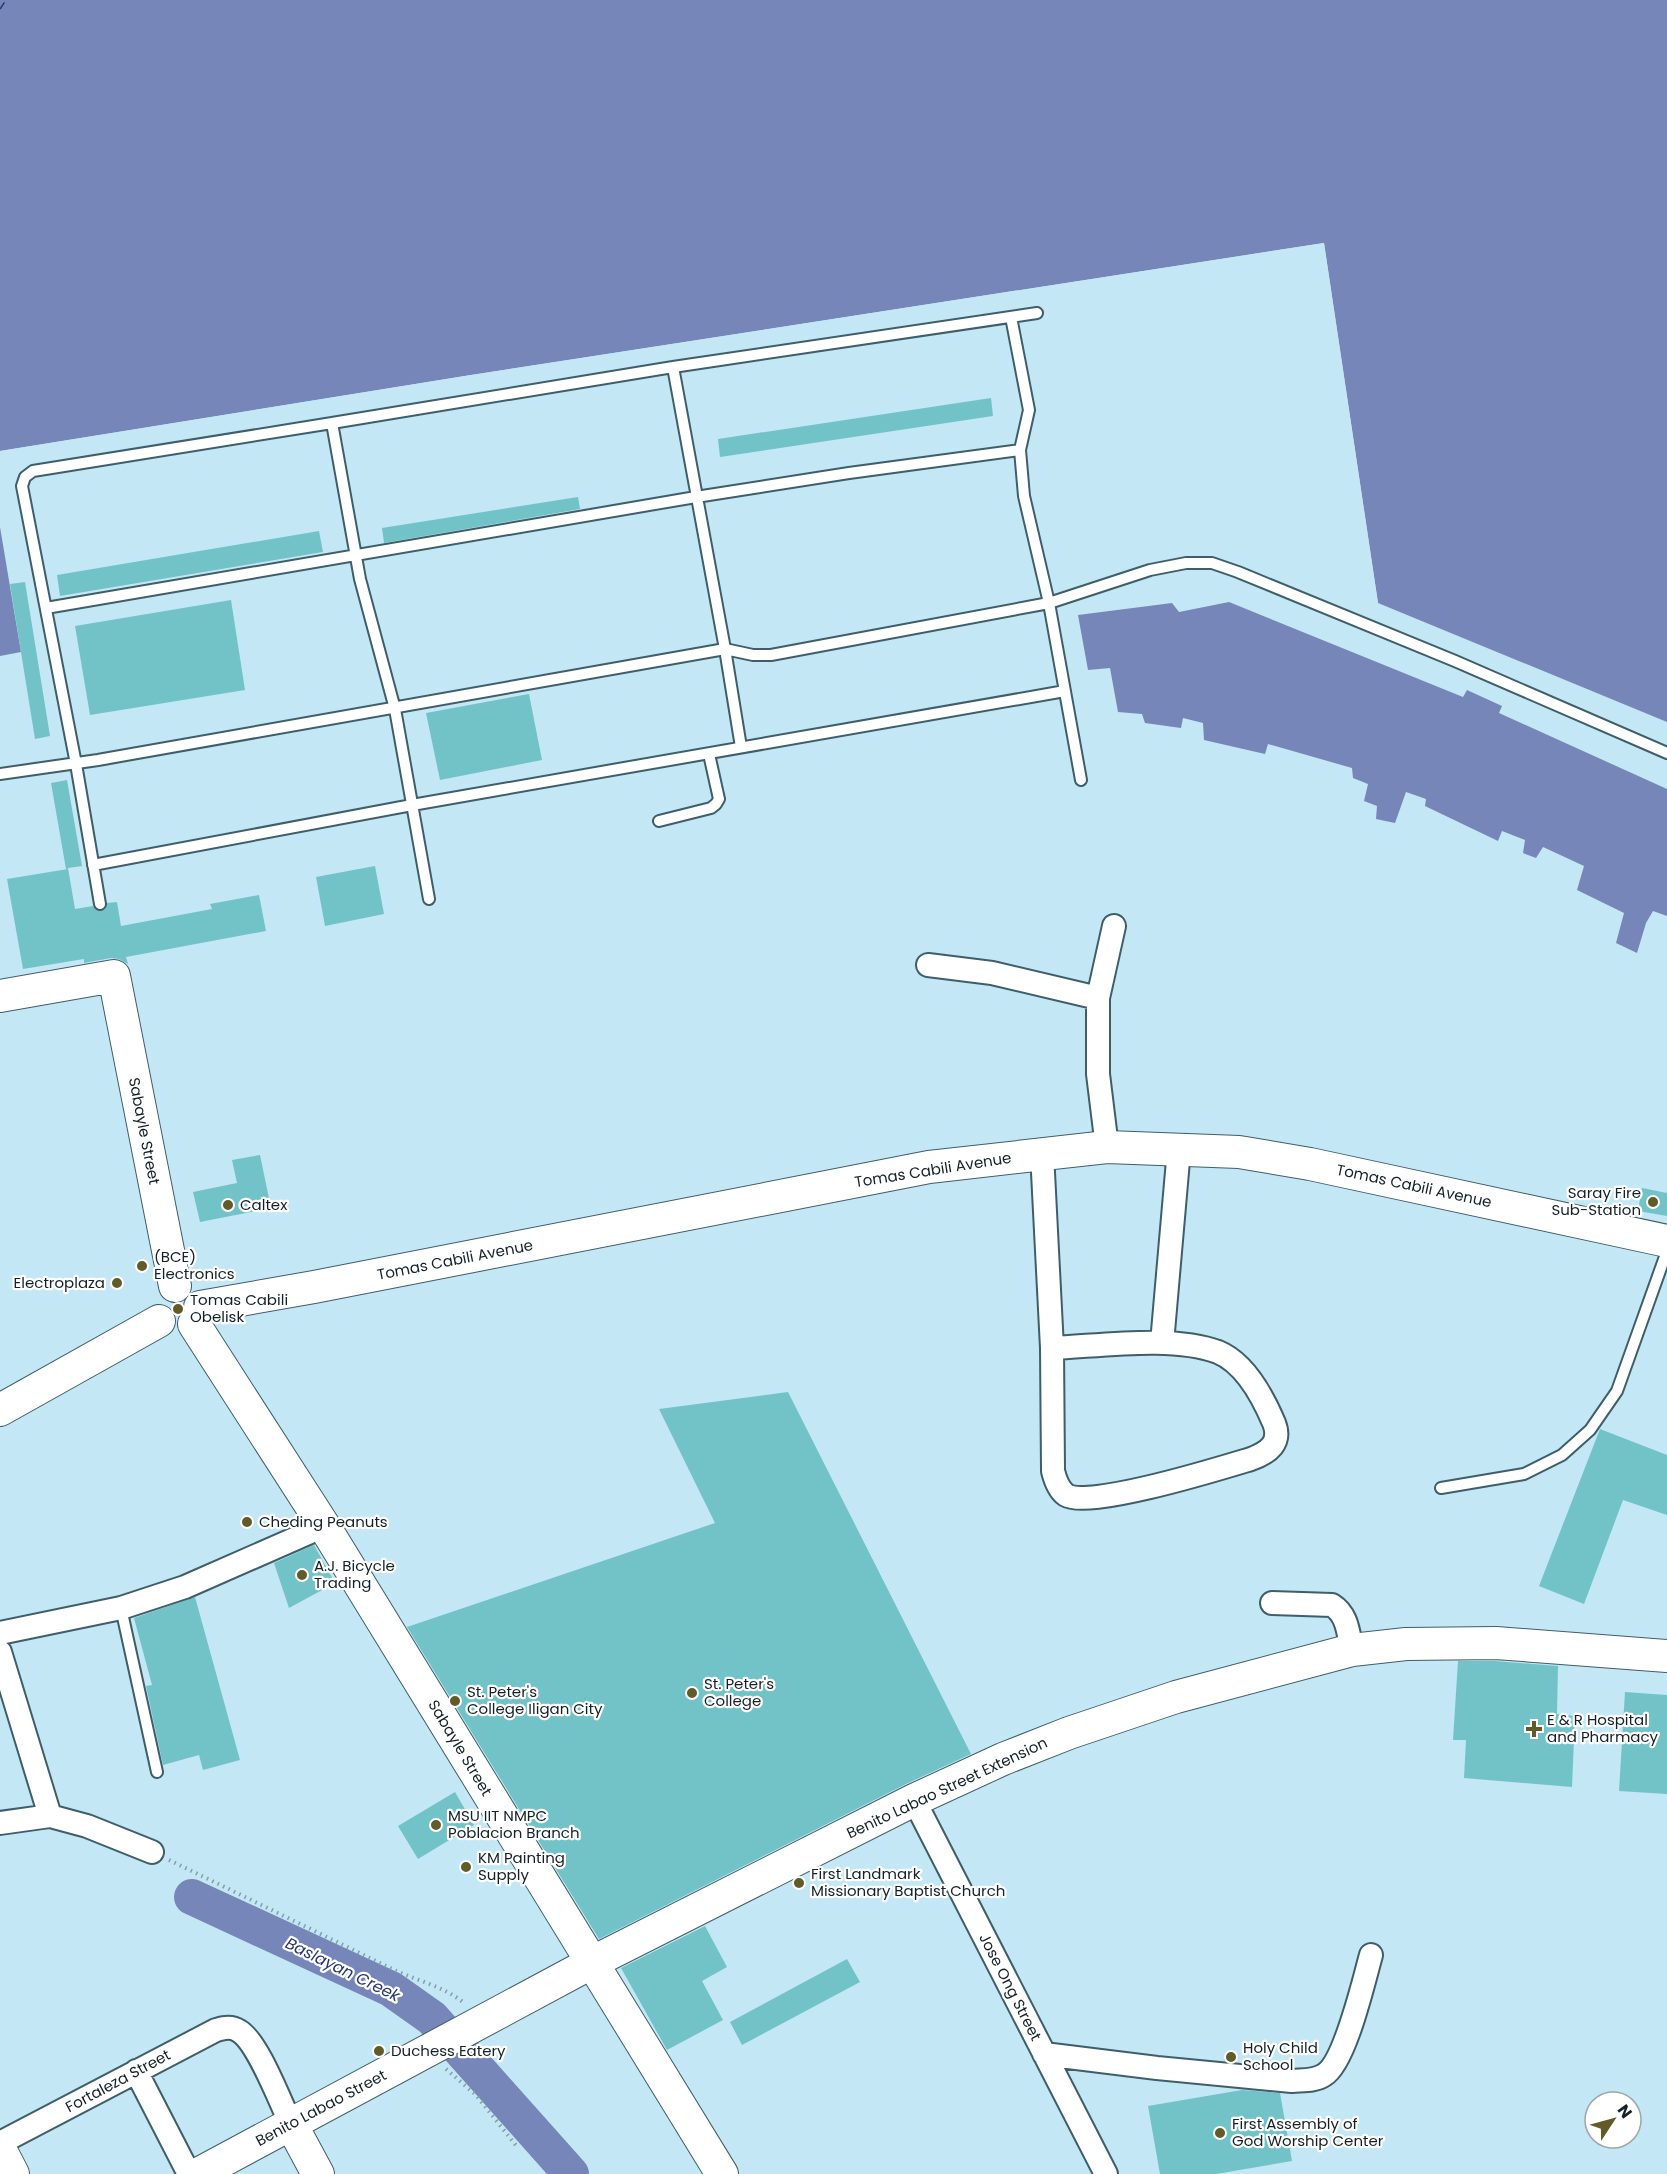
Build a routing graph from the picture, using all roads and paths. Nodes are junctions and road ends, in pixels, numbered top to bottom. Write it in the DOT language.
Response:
graph roads {
  1 [pos="1037,313"];
  2 [pos="1011,317"];
  3 [pos="673,368"];
  4 [pos="332,423"];
  5 [pos="1020,450"];
  6 [pos="696,497"];
  7 [pos="356,554"];
  8 [pos="1049,603"];
  9 [pos="46,608"];
  10 [pos="725,650"];
  11 [pos="1065,691"];
  12 [pos="395,709"];
  13 [pos="741,747"];
  14 [pos="709,753"];
  15 [pos="1667,753"];
  16 [pos="76,764"];
  17 [pos="0,774"];
  18 [pos="1082,780"];
  19 [pos="411,805"];
  20 [pos="658,821"];
  21 [pos="93,865"];
  22 [pos="429,899"];
  23 [pos="100,904"];
  24 [pos="1114,926"];
  25 [pos="928,964"];
  26 [pos="0,996"];
  27 [pos="1098,998"];
  28 [pos="1107,1147"];
  29 [pos="1179,1149"];
  30 [pos="1042,1153"];
  31 [pos="1667,1241"];
  32 [pos="1667,1251"];
  33 [pos="175,1286"];
  34 [pos="197,1316"];
  35 [pos="159,1321"];
  36 [pos="1162,1343"];
  37 [pos="1052,1348"];
  38 [pos="0,1410"];
  39 [pos="1441,1488"];
  40 [pos="324,1526"];
  41 [pos="1272,1603"];
  42 [pos="121,1608"];
  43 [pos="0,1633"];
  44 [pos="1352,1650"];
  45 [pos="0,1652"];
  46 [pos="1667,1656"];
  47 [pos="156,1772"];
  48 [pos="914,1800"];
  49 [pos="50,1816"];
  50 [pos="0,1823"];
  51 [pos="152,1852"];
  52 [pos="1371,1955"];
  53 [pos="591,1963"];
  54 [pos="478,2024"];
  55 [pos="434,2048"];
  56 [pos="1044,2054"];
  57 [pos="136,2071"];
  58 [pos="291,2124"];
  59 [pos="0,2143"];
  60 [pos="518,2148"];
  61 [pos="0,2149"];
  62 [pos="13,2174"];
  63 [pos="189,2174"];
  64 [pos="198,2174"];
  65 [pos="318,2174"];
  66 [pos="722,2174"];
  67 [pos="1106,2174"];
  1 -- 2 [label="lane"];
  2 -- 3 [label="lane"];
  2 -- 5 [label="lane"];
  3 -- 4 [label="lane"];
  3 -- 6 [label="lane"];
  4 -- 7 [label="lane"];
  4 -- 9 [label="lane"];
  5 -- 6 [label="lane"];
  5 -- 8 [label="lane"];
  6 -- 7 [label="lane"];
  6 -- 10 [label="lane"];
  7 -- 9 [label="lane"];
  7 -- 12 [label="lane"];
  8 -- 10 [label="lane"];
  8 -- 11 [label="lane"];
  8 -- 15 [label="lane"];
  9 -- 16 [label="lane"];
  10 -- 12 [label="lane"];
  10 -- 13 [label="lane"];
  11 -- 13 [label="lane"];
  11 -- 18 [label="lane"];
  12 -- 16 [label="lane"];
  12 -- 19 [label="lane"];
  13 -- 14 [label="lane"];
  14 -- 19 [label="lane"];
  14 -- 20 [label="lane"];
  16 -- 17 [label="lane"];
  16 -- 21 [label="lane"];
  19 -- 21 [label="lane"];
  19 -- 22 [label="lane"];
  21 -- 23 [label="lane"];
  24 -- 27 [label="street"];
  25 -- 27 [label="street"];
  26 -- 33 [label="street, Sabayle Street"];
  27 -- 28 [label="street"];
  28 -- 29 [label="street, Tomas Cabili Avenue"];
  28 -- 30 [label="street, Tomas Cabili Avenue"];
  29 -- 31 [label="street, Tomas Cabili Avenue"];
  29 -- 36 [label="street"];
  30 -- 34 [label="street, Tomas Cabili Avenue"];
  30 -- 37 [label="street"];
  32 -- 39 [label="lane"];
  33 -- 34 [label="street"];
  33 -- 35 [label="street"];
  34 -- 35 [label="street"];
  34 -- 40 [label="street, Sabayle Street"];
  35 -- 38 [label="street"];
  36 -- 37 [label="street"];
  36 -- 37 [label="street"];
  40 -- 42 [label="street"];
  40 -- 53 [label="street, Sabayle Street"];
  41 -- 44 [label="street"];
  42 -- 43 [label="street"];
  42 -- 47 [label="lane"];
  44 -- 46 [label="street, Benito Labao Street Extension"];
  44 -- 48 [label="street, Benito Labao Street Extension"];
  45 -- 49 [label="street"];
  48 -- 53 [label="street, Benito Labao Street Extension"];
  48 -- 56 [label="street, Jose Ong Street"];
  49 -- 50 [label="street"];
  49 -- 51 [label="street"];
  51 -- 54 [label="path"];
  52 -- 56 [label="street"];
  53 -- 54 [label="street, Benito Labao Street Extension"];
  53 -- 66 [label="street, Sabayle Street"];
  54 -- 55 [label="street, Benito Labao Street"];
  55 -- 58 [label="street, Benito Labao Street"];
  55 -- 60 [label="path"];
  56 -- 67 [label="street, Jose Ong Street"];
  57 -- 58 [label="street, Fortaleza Street"];
  57 -- 59 [label="street, Fortaleza Street"];
  57 -- 63 [label="street"];
  58 -- 64 [label="street, Benito Labao Street"];
  58 -- 65 [label="street"];
  61 -- 62 [label="street"];
}
